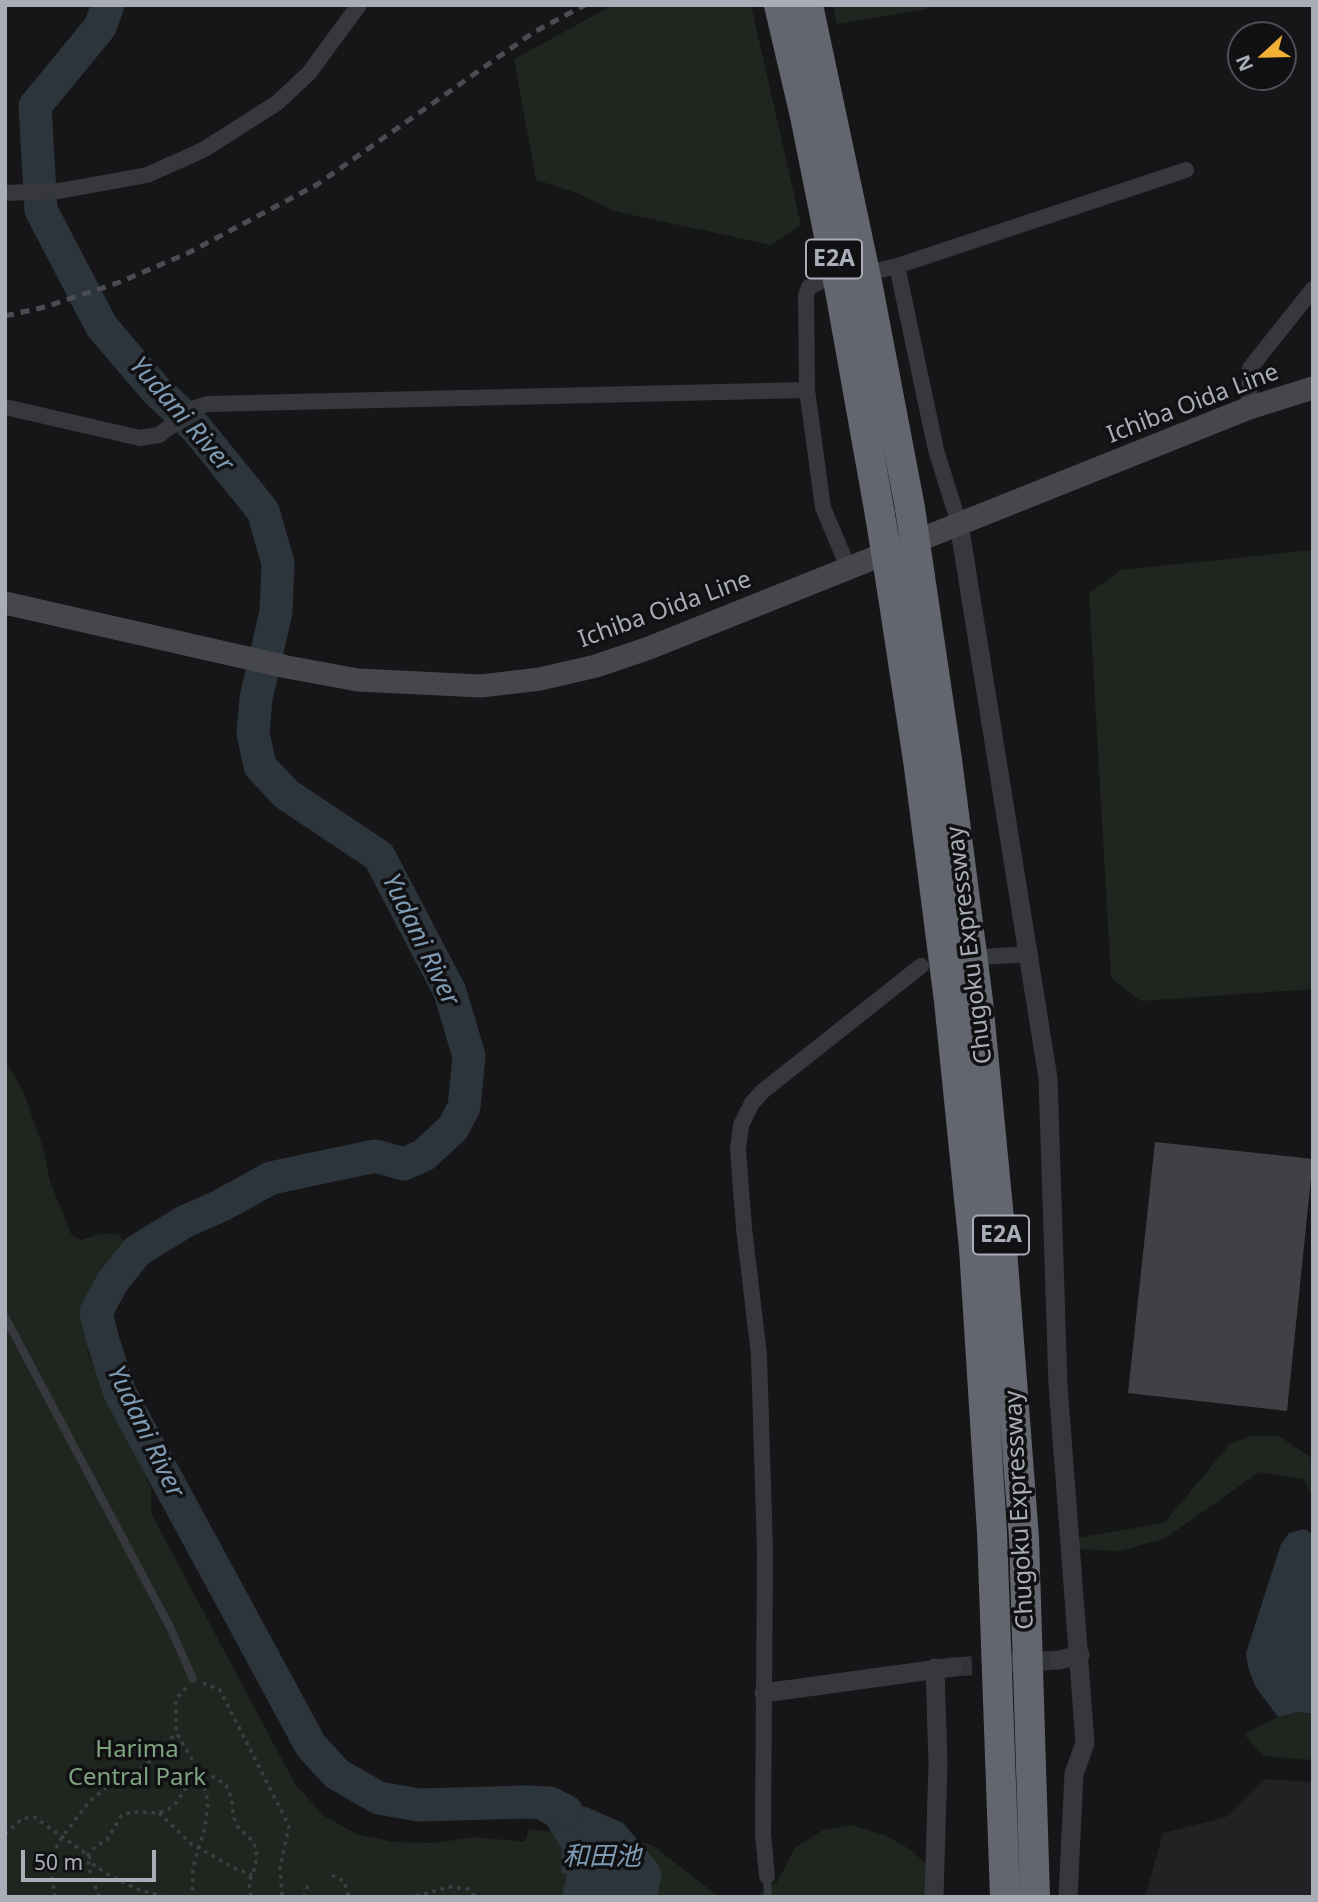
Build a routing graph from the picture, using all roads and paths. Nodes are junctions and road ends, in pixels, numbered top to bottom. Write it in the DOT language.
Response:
graph roads {
  1 [pos="359,5"];
  2 [pos="779,5"];
  3 [pos="808,5"];
  4 [pos="1186,170"];
  5 [pos="5,193"];
  6 [pos="897,266"];
  7 [pos="880,270"];
  8 [pos="818,283"];
  9 [pos="1313,289"];
  10 [pos="1313,387"];
  11 [pos="807,390"];
  12 [pos="5,407"];
  13 [pos="1249,408"];
  14 [pos="959,524"];
  15 [pos="848,567"];
  16 [pos="5,603"];
  17 [pos="1030,954"];
  18 [pos="981,957"];
  19 [pos="921,966"];
  20 [pos="5,1317"];
  21 [pos="1080,1656"];
  22 [pos="1059,1660"];
  23 [pos="193,1679"];
  24 [pos="764,1693"];
  25 [pos="176,1732"];
  26 [pos="202,1776"];
  27 [pos="159,1813"];
  28 [pos="5,1834"];
  29 [pos="62,1837"];
  30 [pos="199,1849"];
  31 [pos="88,1855"];
  32 [pos="252,1875"];
  33 [pos="332,1875"];
  34 [pos="767,1876"];
  35 [pos="308,1885"];
  36 [pos="55,1897"];
  37 [pos="99,1897"];
  38 [pos="164,1897"];
  39 [pos="192,1897"];
  40 [pos="251,1897"];
  41 [pos="282,1897"];
  42 [pos="304,1897"];
  43 [pos="349,1897"];
  44 [pos="400,1897"];
  45 [pos="476,1897"];
  46 [pos="768,1897"];
  47 [pos="934,1897"];
  48 [pos="1005,1897"];
  49 [pos="1035,1897"];
  50 [pos="1068,1897"];
  1 -- 5 [label="street"];
  2 -- 48 [label="highway, Chugoku Expressway / E2A, bridge"];
  3 -- 49 [label="highway, Chugoku Expressway / E2A, bridge"];
  4 -- 6 [label="street"];
  6 -- 7 [label="street"];
  6 -- 14 [label="street"];
  8 -- 11 [label="street"];
  9 -- 13 [label="street"];
  10 -- 13 [label="main road, Ichiba Oida Line"];
  11 -- 12 [label="street"];
  11 -- 15 [label="street"];
  13 -- 14 [label="main road, Ichiba Oida Line"];
  14 -- 15 [label="main road, Ichiba Oida Line"];
  14 -- 17 [label="street"];
  15 -- 16 [label="main road, Ichiba Oida Line"];
  17 -- 18 [label="street"];
  17 -- 21 [label="street"];
  19 -- 24 [label="street"];
  20 -- 23 [label="lane"];
  21 -- 22 [label="street"];
  21 -- 50 [label="street"];
  23 -- 25 [label="path"];
  23 -- 41 [label="path"];
  24 -- 34 [label="street"];
  24 -- 47 [label="street"];
  25 -- 26 [label="path"];
  25 -- 29 [label="path"];
  26 -- 27 [label="path"];
  26 -- 30 [label="path"];
  26 -- 32 [label="path"];
  27 -- 30 [label="path"];
  27 -- 31 [label="path"];
  28 -- 29 [label="path"];
  29 -- 31 [label="path"];
  29 -- 36 [label="path"];
  30 -- 32 [label="path"];
  30 -- 39 [label="path"];
  31 -- 37 [label="path"];
  31 -- 38 [label="path"];
  32 -- 40 [label="path"];
  33 -- 43 [label="path"];
  34 -- 46 [label="lane"];
  35 -- 42 [label="path"];
  44 -- 45 [label="path"];
}
